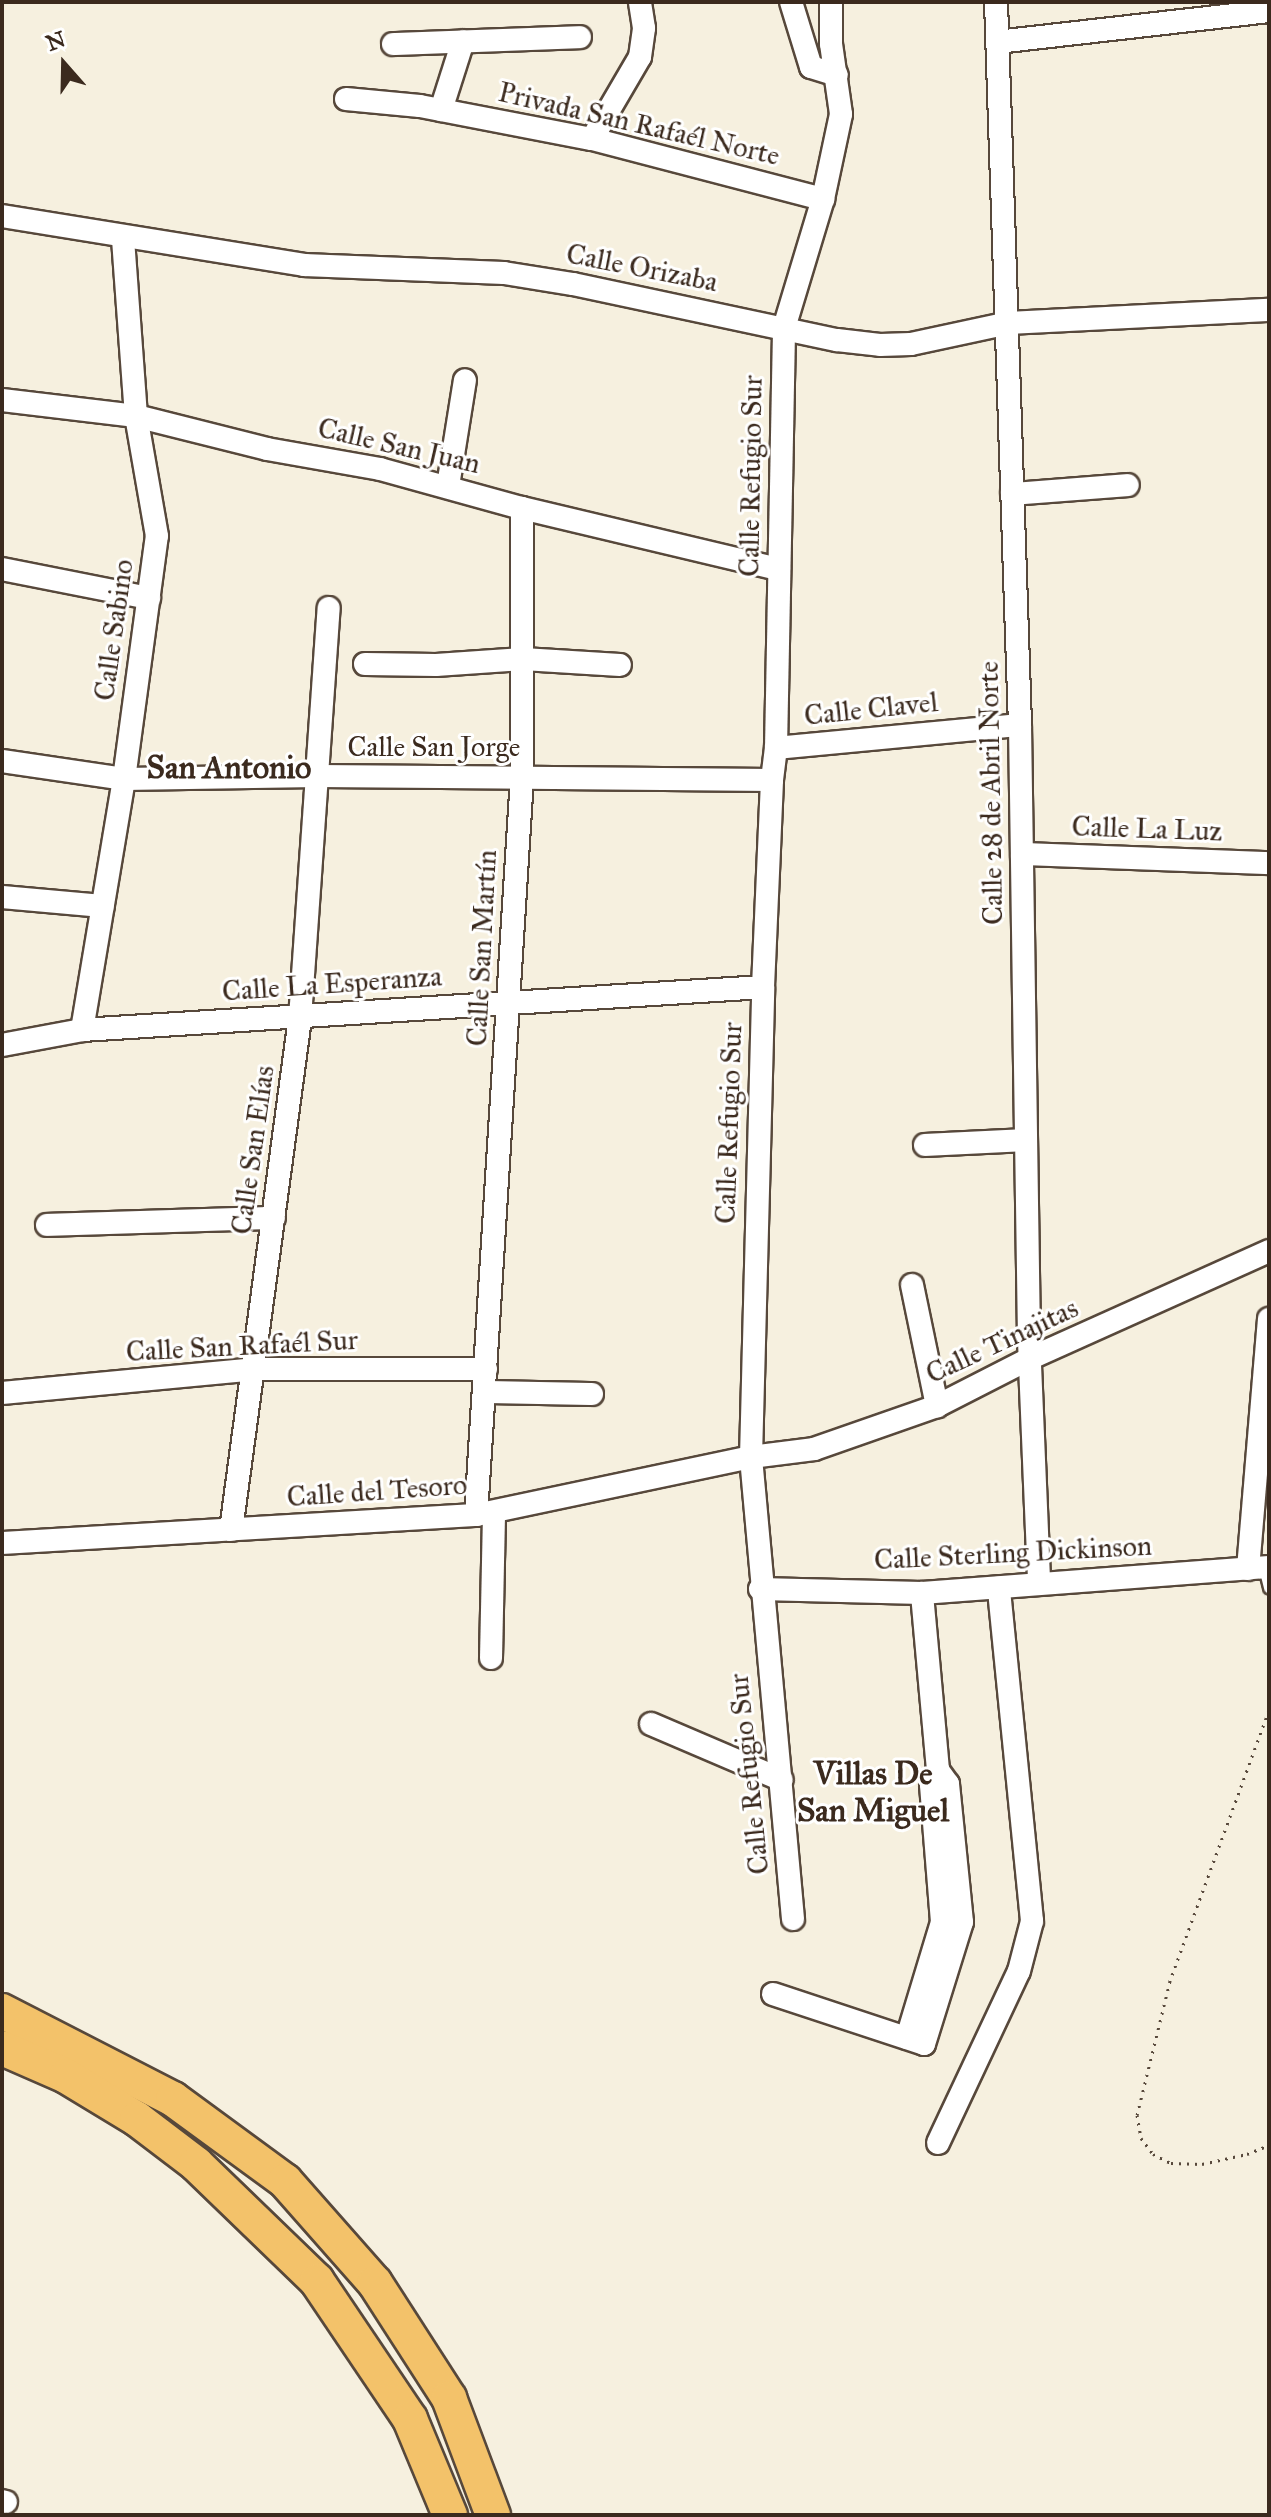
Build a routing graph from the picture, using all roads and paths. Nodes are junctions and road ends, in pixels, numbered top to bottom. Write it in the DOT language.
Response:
graph roads {
  1 [pos="640,2"];
  2 [pos="791,2"];
  3 [pos="831,2"];
  4 [pos="996,2"];
  5 [pos="1269,11"];
  6 [pos="580,37"];
  7 [pos="463,41"];
  8 [pos="997,42"];
  9 [pos="393,44"];
  10 [pos="837,75"];
  11 [pos="346,99"];
  12 [pos="441,110"];
  13 [pos="592,139"];
  14 [pos="823,199"];
  15 [pos="2,216"];
  16 [pos="123,237"];
  17 [pos="1269,310"];
  18 [pos="1009,323"];
  19 [pos="784,328"];
  20 [pos="465,380"];
  21 [pos="2,400"];
  22 [pos="136,416"];
  23 [pos="1128,485"];
  24 [pos="448,486"];
  25 [pos="1012,494"];
  26 [pos="522,508"];
  27 [pos="2,569"];
  28 [pos="779,569"];
  29 [pos="149,598"];
  30 [pos="329,608"];
  31 [pos="523,659"];
  32 [pos="365,664"];
  33 [pos="620,665"];
  34 [pos="1020,725"];
  35 [pos="776,748"];
  36 [pos="2,761"];
  37 [pos="318,776"];
  38 [pos="522,777"];
  39 [pos="124,779"];
  40 [pos="772,780"];
  41 [pos="1022,854"];
  42 [pos="1269,863"];
  43 [pos="2,897"];
  44 [pos="103,906"];
  45 [pos="763,987"];
  46 [pos="509,1000"];
  47 [pos="300,1018"];
  48 [pos="82,1030"];
  49 [pos="2,1045"];
  50 [pos="1026,1140"];
  51 [pos="925,1145"];
  52 [pos="274,1218"];
  53 [pos="47,1225"];
  54 [pos="1269,1251"];
  55 [pos="912,1285"];
  56 [pos="1269,1319"];
  57 [pos="1031,1358"];
  58 [pos="254,1369"];
  59 [pos="486,1381"];
  60 [pos="2,1393"];
  61 [pos="592,1394"];
  62 [pos="1265,1405"];
  63 [pos="937,1406"];
  64 [pos="751,1457"];
  65 [pos="485,1514"];
  66 [pos="231,1530"];
  67 [pos="2,1543"];
  68 [pos="1262,1572"];
  69 [pos="1039,1582"];
  70 [pos="999,1588"];
  71 [pos="760,1589"];
  72 [pos="922,1593"];
  73 [pos="491,1658"];
  74 [pos="1269,1710"];
  75 [pos="651,1724"];
  76 [pos="782,1780"];
  77 [pos="793,1919"];
  78 [pos="773,1994"];
  79 [pos="2,2011"];
  80 [pos="2,2048"];
  81 [pos="938,2143"];
  82 [pos="1269,2145"];
  83 [pos="450,2515"];
  84 [pos="493,2515"];
  1 -- 13 [label="street"];
  2 -- 10 [label="street"];
  3 -- 10 [label="street, Calle Refugio Sur"];
  4 -- 8 [label="street, Calle 28 de Abril Norte"];
  5 -- 8 [label="street"];
  6 -- 7 [label="street, Privada San Rafaél Norte"];
  7 -- 9 [label="street, Privada San Rafaél Norte"];
  7 -- 12 [label="street"];
  8 -- 18 [label="street, Calle 28 de Abril Norte"];
  10 -- 14 [label="street, Calle Refugio Sur"];
  11 -- 12 [label="street, Privada San Rafaél Norte"];
  12 -- 13 [label="street, Privada San Rafaél Norte"];
  13 -- 14 [label="street, Privada San Rafaél Norte"];
  14 -- 19 [label="street, Calle Refugio Sur"];
  15 -- 16 [label="street, Calle Orizaba"];
  16 -- 19 [label="street, Calle Orizaba"];
  16 -- 22 [label="street, Calle Sabino"];
  17 -- 18 [label="street, Calle Orizaba"];
  18 -- 19 [label="street, Calle Orizaba"];
  18 -- 25 [label="street, Calle 28 de Abril Norte"];
  19 -- 28 [label="street, Calle Refugio Sur"];
  20 -- 24 [label="street"];
  21 -- 22 [label="street, Calle San Juan"];
  22 -- 24 [label="street, Calle San Juan"];
  22 -- 29 [label="street, Calle Sabino"];
  23 -- 25 [label="street"];
  24 -- 26 [label="street, Calle San Juan"];
  25 -- 34 [label="street, Calle 28 de Abril Norte"];
  26 -- 28 [label="street, Calle San Juan"];
  26 -- 31 [label="street, Calle San Martín"];
  27 -- 29 [label="street"];
  28 -- 35 [label="street, Calle Refugio Sur"];
  29 -- 39 [label="street, Calle Sabino"];
  30 -- 37 [label="street, Calle San Elías"];
  31 -- 32 [label="street"];
  31 -- 33 [label="street"];
  31 -- 38 [label="street, Calle San Martín"];
  34 -- 35 [label="street, Calle Clavel"];
  34 -- 41 [label="street, Calle 28 de Abril Norte"];
  35 -- 40 [label="street, Calle Refugio Sur"];
  36 -- 39 [label="street, Calle San Jorge"];
  37 -- 38 [label="street, Calle San Jorge"];
  37 -- 39 [label="street, Calle San Jorge"];
  37 -- 47 [label="street, Calle San Elías"];
  38 -- 40 [label="street, Calle San Jorge"];
  38 -- 46 [label="street, Calle San Martín"];
  39 -- 44 [label="street, Calle Sabino"];
  40 -- 45 [label="street, Calle Refugio Sur"];
  41 -- 42 [label="street, Calle La Luz"];
  41 -- 50 [label="street, Calle 28 de Abril Norte"];
  43 -- 44 [label="street"];
  44 -- 48 [label="street, Calle Sabino"];
  45 -- 46 [label="street, Calle La Esperanza"];
  45 -- 64 [label="street, Calle Refugio Sur"];
  46 -- 47 [label="street, Calle La Esperanza"];
  46 -- 59 [label="street, Calle San Martín"];
  47 -- 48 [label="street, Calle La Esperanza"];
  47 -- 52 [label="street, Calle San Elías"];
  48 -- 49 [label="street, Calle La Esperanza"];
  50 -- 51 [label="street"];
  50 -- 57 [label="street, Calle 28 de Abril Norte"];
  52 -- 53 [label="street"];
  52 -- 58 [label="street, Calle San Elías"];
  54 -- 57 [label="street, Calle Tinajitas"];
  55 -- 63 [label="street"];
  56 -- 62 [label="street"];
  57 -- 63 [label="street, Calle Tinajitas"];
  57 -- 69 [label="street, Calle 28 de Abril Norte"];
  58 -- 59 [label="street, Calle San Rafaél Sur"];
  58 -- 60 [label="street, Calle San Rafaél Sur"];
  58 -- 66 [label="street, Calle San Elías"];
  59 -- 61 [label="street"];
  59 -- 65 [label="street, Calle San Martín"];
  62 -- 68 [label="street"];
  63 -- 64 [label="street, Calle Tinajitas"];
  64 -- 65 [label="street, Calle del Tesoro"];
  64 -- 71 [label="street, Calle Refugio Sur"];
  65 -- 66 [label="street, Calle del Tesoro"];
  65 -- 73 [label="street, Calle San Martín"];
  66 -- 67 [label="street, Calle del Tesoro"];
  68 -- 69 [label="street, Calle Sterling Dickinson"];
  69 -- 70 [label="street, Calle Sterling Dickinson"];
  70 -- 72 [label="street, Calle Sterling Dickinson"];
  70 -- 81 [label="street"];
  71 -- 72 [label="street, Calle Sterling Dickinson"];
  71 -- 76 [label="street, Calle Refugio Sur"];
  72 -- 78 [label="street"];
  74 -- 82 [label="path"];
  75 -- 76 [label="street"];
  76 -- 77 [label="street, Calle Refugio Sur"];
  79 -- 84 [label="main road"];
  80 -- 83 [label="main road"];
}
